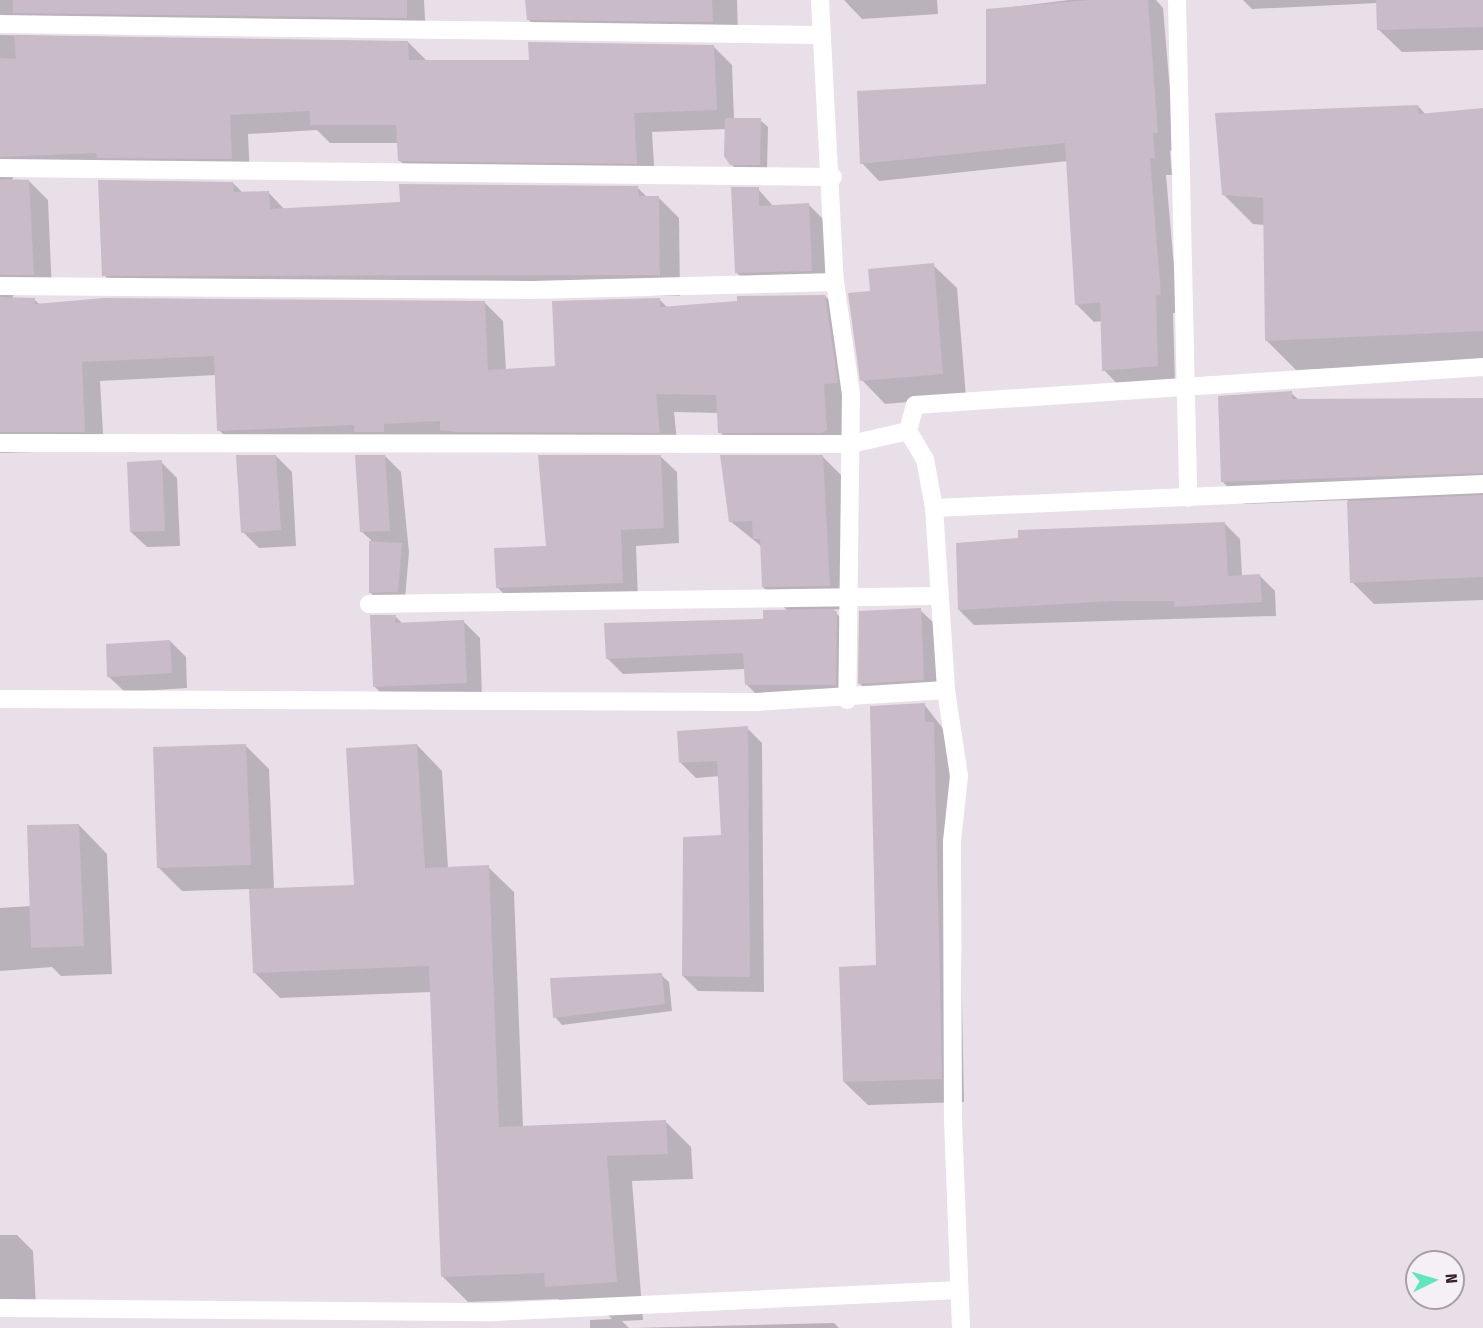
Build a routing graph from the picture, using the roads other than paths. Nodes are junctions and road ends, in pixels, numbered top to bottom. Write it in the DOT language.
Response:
graph roads {
  1 [pos="820,0"];
  2 [pos="1177,0"];
  3 [pos="0,24"];
  4 [pos="818,35"];
  5 [pos="0,168"];
  6 [pos="833,177"];
  7 [pos="835,282"];
  8 [pos="0,286"];
  9 [pos="1483,367"];
  10 [pos="1186,383"];
  11 [pos="908,431"];
  12 [pos="0,443"];
  13 [pos="851,444"];
  14 [pos="1483,484"];
  15 [pos="1188,498"];
  16 [pos="934,508"];
  17 [pos="937,596"];
  18 [pos="845,601"];
  19 [pos="369,604"];
  20 [pos="946,690"];
  21 [pos="0,699"];
  22 [pos="847,700"];
  23 [pos="958,1290"];
  24 [pos="0,1308"];
  25 [pos="961,1328"];
  1 -- 4 [label="street"];
  2 -- 10 [label="street"];
  3 -- 4 [label="street"];
  4 -- 6 [label="street"];
  5 -- 6 [label="street"];
  6 -- 7 [label="street"];
  7 -- 8 [label="street"];
  7 -- 13 [label="street"];
  9 -- 10 [label="street"];
  10 -- 11 [label="street"];
  10 -- 15 [label="street"];
  11 -- 13 [label="street"];
  11 -- 16 [label="street"];
  12 -- 13 [label="street"];
  13 -- 18 [label="street"];
  14 -- 15 [label="street"];
  15 -- 16 [label="street"];
  16 -- 17 [label="street"];
  17 -- 18 [label="street"];
  17 -- 20 [label="street"];
  18 -- 19 [label="street"];
  18 -- 22 [label="street"];
  20 -- 22 [label="street"];
  20 -- 23 [label="street"];
  21 -- 22 [label="street"];
  23 -- 24 [label="street"];
  23 -- 25 [label="street"];
}
